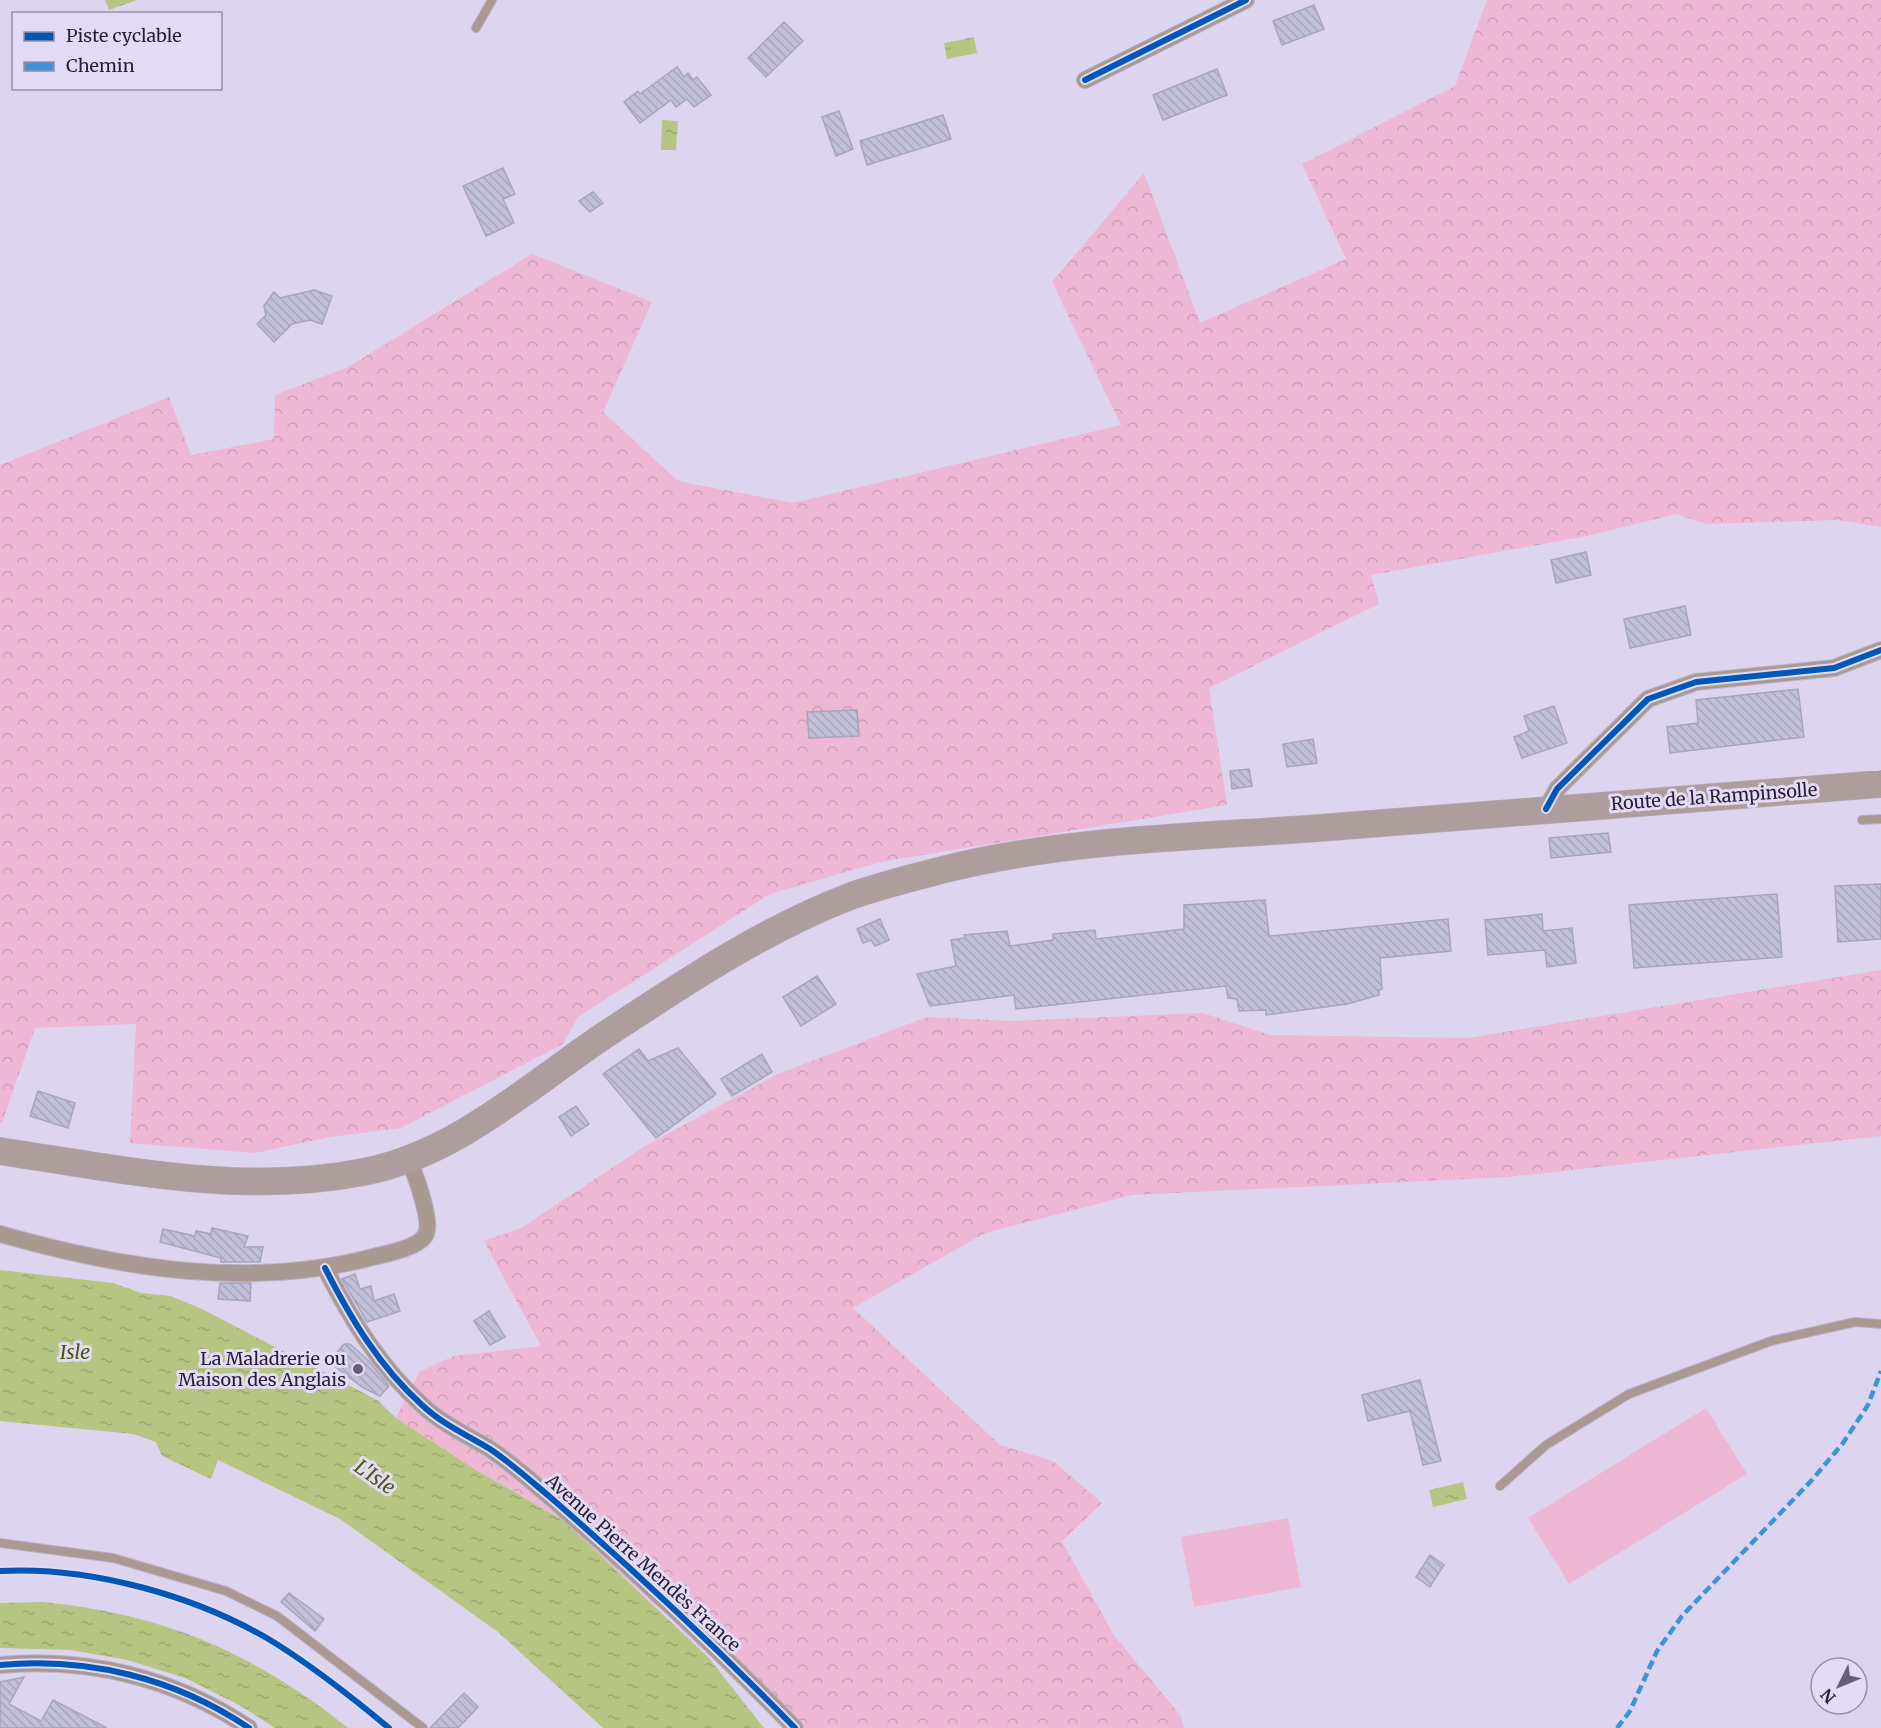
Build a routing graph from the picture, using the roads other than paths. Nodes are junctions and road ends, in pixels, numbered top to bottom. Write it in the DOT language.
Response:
graph roads {
  1 [pos="492,0"];
  2 [pos="1246,0"];
  3 [pos="476,28"];
  4 [pos="1084,80"];
  5 [pos="1881,650"];
  6 [pos="1881,784"];
  7 [pos="1546,809"];
  8 [pos="1881,819"];
  9 [pos="1862,820"];
  10 [pos="0,1151"];
  11 [pos="408,1159"];
  12 [pos="0,1234"];
  13 [pos="325,1268"];
  14 [pos="1881,1324"];
  15 [pos="1500,1486"];
  16 [pos="0,1543"];
  17 [pos="0,1665"];
  18 [pos="249,1728"];
  19 [pos="423,1728"];
  20 [pos="795,1728"];
  1 -- 3 [label="lane"];
  2 -- 4 [label="street"];
  5 -- 7 [label="street"];
  6 -- 7 [label="main road, Route de la Rampinsolle"];
  7 -- 11 [label="main road, Route de la Rampinsolle"];
  8 -- 9 [label="lane"];
  10 -- 11 [label="main road, Route de la Rampinsolle"];
  11 -- 13 [label="street"];
  12 -- 13 [label="street"];
  13 -- 20 [label="street, Avenue Pierre Mendès France"];
  14 -- 15 [label="lane"];
  16 -- 19 [label="lane"];
  17 -- 18 [label="street"];
}
